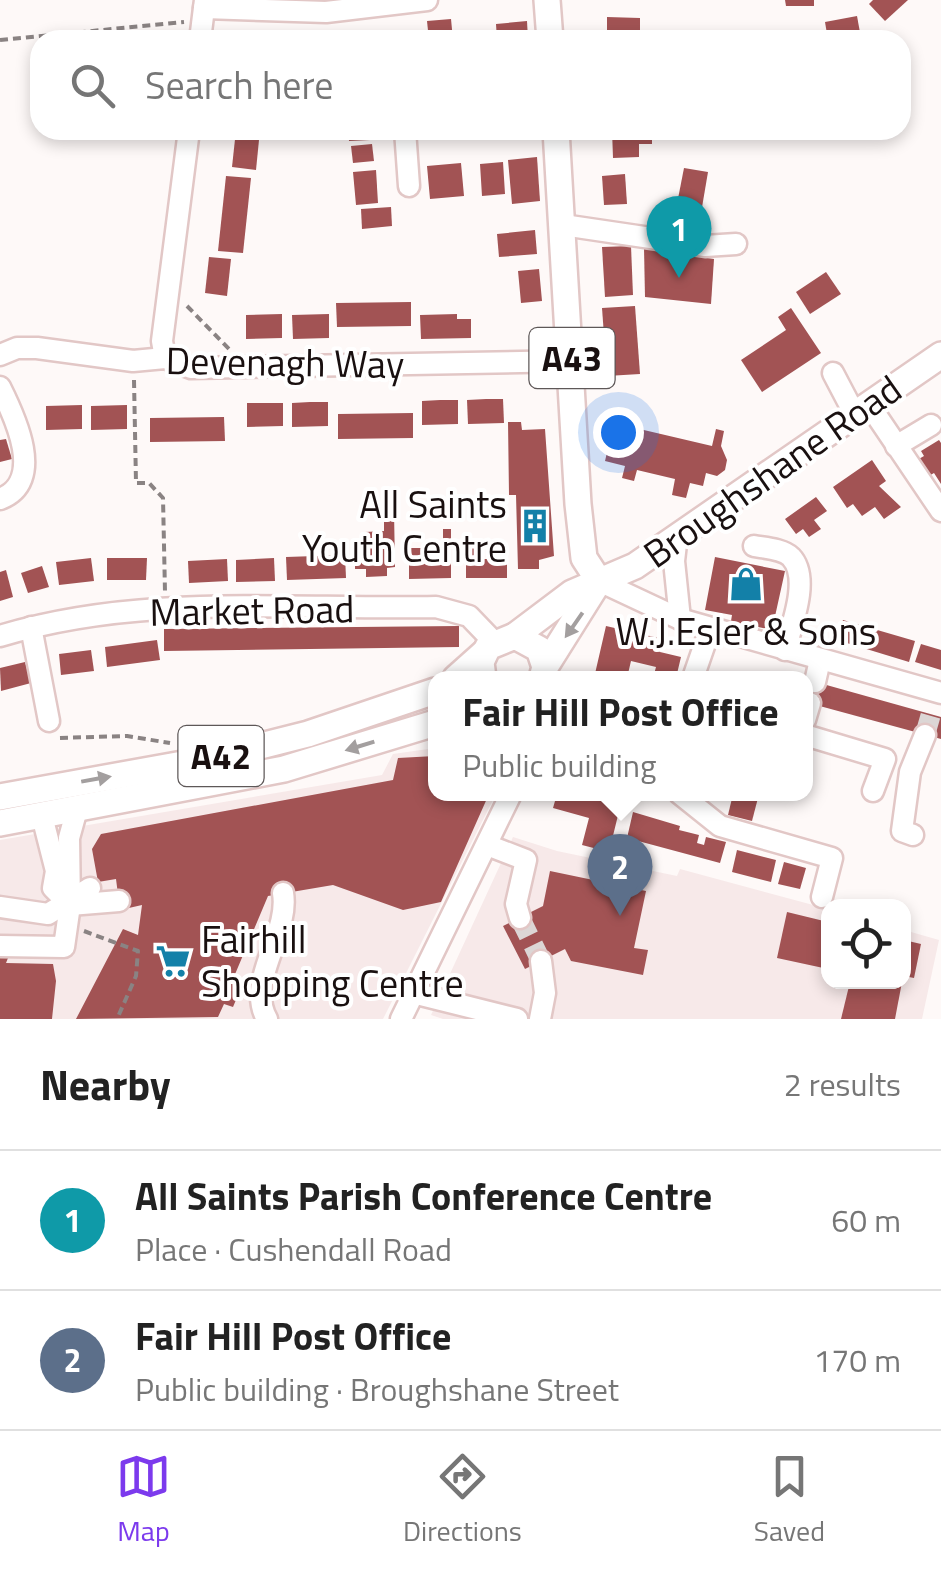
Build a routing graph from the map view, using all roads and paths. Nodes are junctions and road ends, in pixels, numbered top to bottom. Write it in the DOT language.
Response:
graph roads {
  1 [pos="427,0"];
  2 [pos="547,0"];
  3 [pos="202,18"];
  4 [pos="92,30"];
  5 [pos="549,30"];
  6 [pos="30,37"];
  7 [pos="0,40"];
  8 [pos="187,140"];
  9 [pos="406,140"];
  10 [pos="557,140"];
  11 [pos="409,186"];
  12 [pos="562,225"];
  13 [pos="736,244"];
  14 [pos="168,296"];
  15 [pos="0,354"];
  16 [pos="941,355"];
  17 [pos="164,358"];
  18 [pos="133,362"];
  19 [pos="572,362"];
  20 [pos="236,368"];
  21 [pos="834,373"];
  22 [pos="0,387"];
  23 [pos="861,408"];
  24 [pos="931,425"];
  25 [pos="896,446"];
  26 [pos="0,499"];
  27 [pos="941,511"];
  28 [pos="677,536"];
  29 [pos="754,546"];
  30 [pos="599,580"];
  31 [pos="165,607"];
  32 [pos="680,619"];
  33 [pos="30,627"];
  34 [pos="710,629"];
  35 [pos="0,636"];
  36 [pos="785,650"];
  37 [pos="494,652"];
  38 [pos="820,660"];
  39 [pos="466,671"];
  40 [pos="543,671"];
  41 [pos="545,671"];
  42 [pos="695,671"];
  43 [pos="815,682"];
  44 [pos="428,692"];
  45 [pos="939,692"];
  46 [pos="49,721"];
  47 [pos="428,725"];
  48 [pos="813,737"];
  49 [pos="204,760"];
  50 [pos="873,791"];
  51 [pos="0,796"];
  52 [pos="509,801"];
  53 [pos="689,801"];
  54 [pos="77,809"];
  55 [pos="36,817"];
  56 [pos="0,823"];
  57 [pos="914,835"];
  58 [pos="488,844"];
  59 [pos="71,850"];
  60 [pos="53,885"];
  61 [pos="90,888"];
  62 [pos="283,893"];
  63 [pos="822,898"];
  64 [pos="70,905"];
  65 [pos="8,910"];
  66 [pos="520,918"];
  67 [pos="81,930"];
  68 [pos="0,946"];
  69 [pos="541,961"];
  70 [pos="418,994"];
  71 [pos="118,1019"];
  72 [pos="267,1019"];
  73 [pos="401,1019"];
  74 [pos="518,1019"];
  75 [pos="540,1019"];
  1 -- 3 [label="street"];
  2 -- 5 [label="main road"];
  3 -- 4 [label="path"];
  6 -- 7 [label="path"];
  8 -- 14 [label="street"];
  9 -- 11 [label="street"];
  10 -- 12 [label="main road, A43"];
  12 -- 13 [label="street"];
  12 -- 19 [label="main road, A43"];
  14 -- 17 [label="street"];
  14 -- 20 [label="path"];
  15 -- 18 [label="street, Devenagh Way"];
  16 -- 23 [label="main road, Broughshane Road"];
  17 -- 18 [label="street, Devenagh Way"];
  17 -- 20 [label="street, Devenagh Way"];
  18 -- 31 [label="path"];
  19 -- 20 [label="street, Devenagh Way"];
  19 -- 30 [label="main road, A43"];
  21 -- 23 [label="street"];
  22 -- 26 [label="street"];
  23 -- 25 [label="street"];
  23 -- 28 [label="main road, Broughshane Road"];
  24 -- 25 [label="street"];
  25 -- 27 [label="street"];
  28 -- 30 [label="main road, Broughshane Road"];
  28 -- 32 [label="street"];
  29 -- 36 [label="street"];
  30 -- 32 [label="street"];
  30 -- 37 [label="main road, Broughshane Road"];
  30 -- 41 [label="main road, Broughshane Road, one-way"];
  31 -- 33 [label="street, Market Road"];
  31 -- 37 [label="street, Market Road"];
  32 -- 34 [label="street"];
  33 -- 35 [label="street, Market Road"];
  33 -- 46 [label="street"];
  34 -- 36 [label="street"];
  34 -- 42 [label="street"];
  36 -- 38 [label="street"];
  37 -- 39 [label="main road, Broughshane Road"];
  37 -- 40 [label="main road"];
  38 -- 43 [label="street"];
  38 -- 45 [label="street"];
  44 -- 49 [label="main road, A42"];
  45 -- 57 [label="street"];
  46 -- 49 [label="path"];
  47 -- 54 [label="main road, A42, one-way"];
  48 -- 50 [label="street"];
  51 -- 49 [label="main road, A42, one-way"];
  52 -- 58 [label="street"];
  53 -- 63 [label="street"];
  54 -- 55 [label="main road, A42"];
  54 -- 59 [label="street"];
  55 -- 56 [label="main road, A42"];
  55 -- 60 [label="street"];
  58 -- 66 [label="street"];
  58 -- 70 [label="street"];
  59 -- 61 [label="street"];
  59 -- 64 [label="street"];
  60 -- 64 [label="street"];
  60 -- 65 [label="street"];
  61 -- 64 [label="street"];
  61 -- 64 [label="street"];
  62 -- 72 [label="street"];
  64 -- 65 [label="street"];
  64 -- 68 [label="street"];
  67 -- 71 [label="path"];
  69 -- 75 [label="street"];
  70 -- 73 [label="street"];
  70 -- 74 [label="street"];
}
